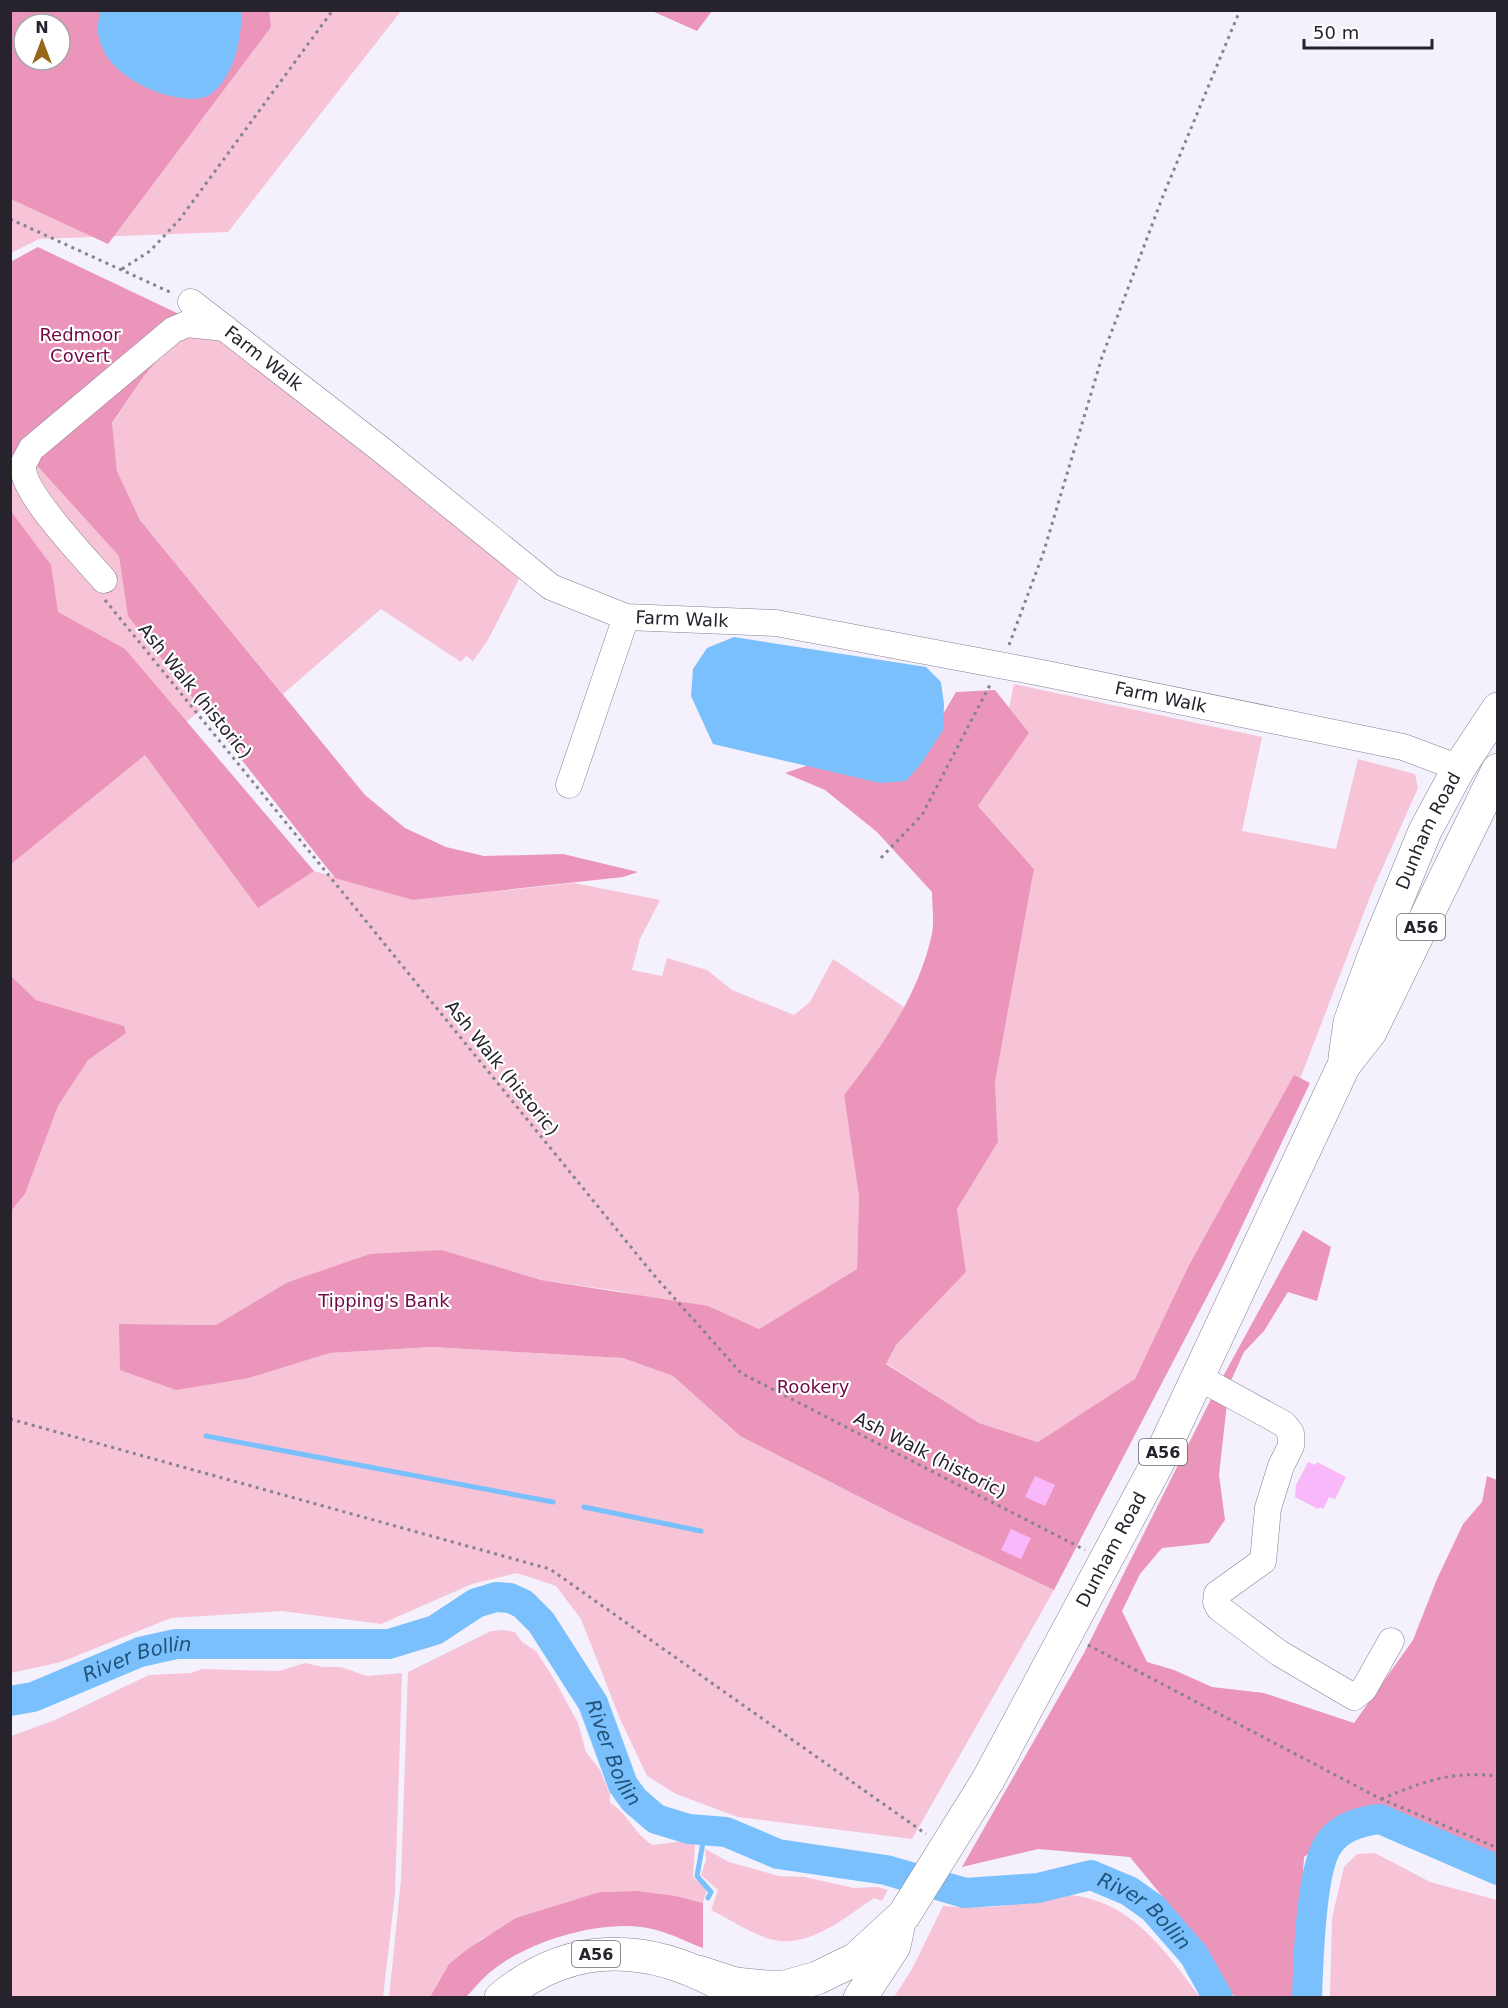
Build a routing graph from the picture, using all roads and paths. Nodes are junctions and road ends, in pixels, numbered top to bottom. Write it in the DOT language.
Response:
graph roads {
  1 [pos="333,10"];
  2 [pos="1240,10"];
  3 [pos="10,219"];
  4 [pos="122,269"];
  5 [pos="191,302"];
  6 [pos="225,328"];
  7 [pos="17,466"];
  8 [pos="103,588"];
  9 [pos="626,617"];
  10 [pos="1001,665"];
  11 [pos="1497,709"];
  12 [pos="1460,768"];
  13 [pos="1497,770"];
  14 [pos="569,785"];
  15 [pos="881,858"];
  16 [pos="1344,1065"];
  17 [pos="1198,1377"];
  18 [pos="10,1419"];
  19 [pos="1074,1544"];
  20 [pos="1391,1641"];
  21 [pos="1084,1644"];
  22 [pos="1497,1776"];
  23 [pos="1381,1799"];
  24 [pos="939,1841"];
  25 [pos="1497,1848"];
  26 [pos="902,1919"];
  27 [pos="698,1972"];
  28 [pos="501,1998"];
  29 [pos="738,1998"];
  30 [pos="860,1998"];
  1 -- 4 [label="path"];
  2 -- 10 [label="path"];
  3 -- 4 [label="path"];
  4 -- 5 [label="path"];
  5 -- 6 [label="lane, Farm Walk"];
  6 -- 7 [label="lane"];
  6 -- 9 [label="lane, Farm Walk"];
  7 -- 8 [label="lane"];
  8 -- 19 [label="path, Ash Walk (historic)"];
  9 -- 10 [label="lane, Farm Walk"];
  9 -- 14 [label="lane"];
  10 -- 12 [label="lane, Farm Walk"];
  10 -- 15 [label="path"];
  11 -- 12 [label="highway, Dunham Road / A56"];
  12 -- 16 [label="highway, Dunham Road / A56"];
  13 -- 16 [label="highway, Dunham Road / A56"];
  16 -- 17 [label="highway, Dunham Road / A56"];
  17 -- 20 [label="lane"];
  17 -- 24 [label="highway, Dunham Road / A56"];
  18 -- 24 [label="path"];
  21 -- 23 [label="path"];
  22 -- 23 [label="path"];
  23 -- 25 [label="path"];
  24 -- 26 [label="highway, Dunham Road / A56"];
  26 -- 27 [label="highway, Dunham Road / A56"];
  26 -- 30 [label="highway, Dunham Road / A56"];
  27 -- 28 [label="highway, A56"];
  27 -- 29 [label="highway, A56"];
}
